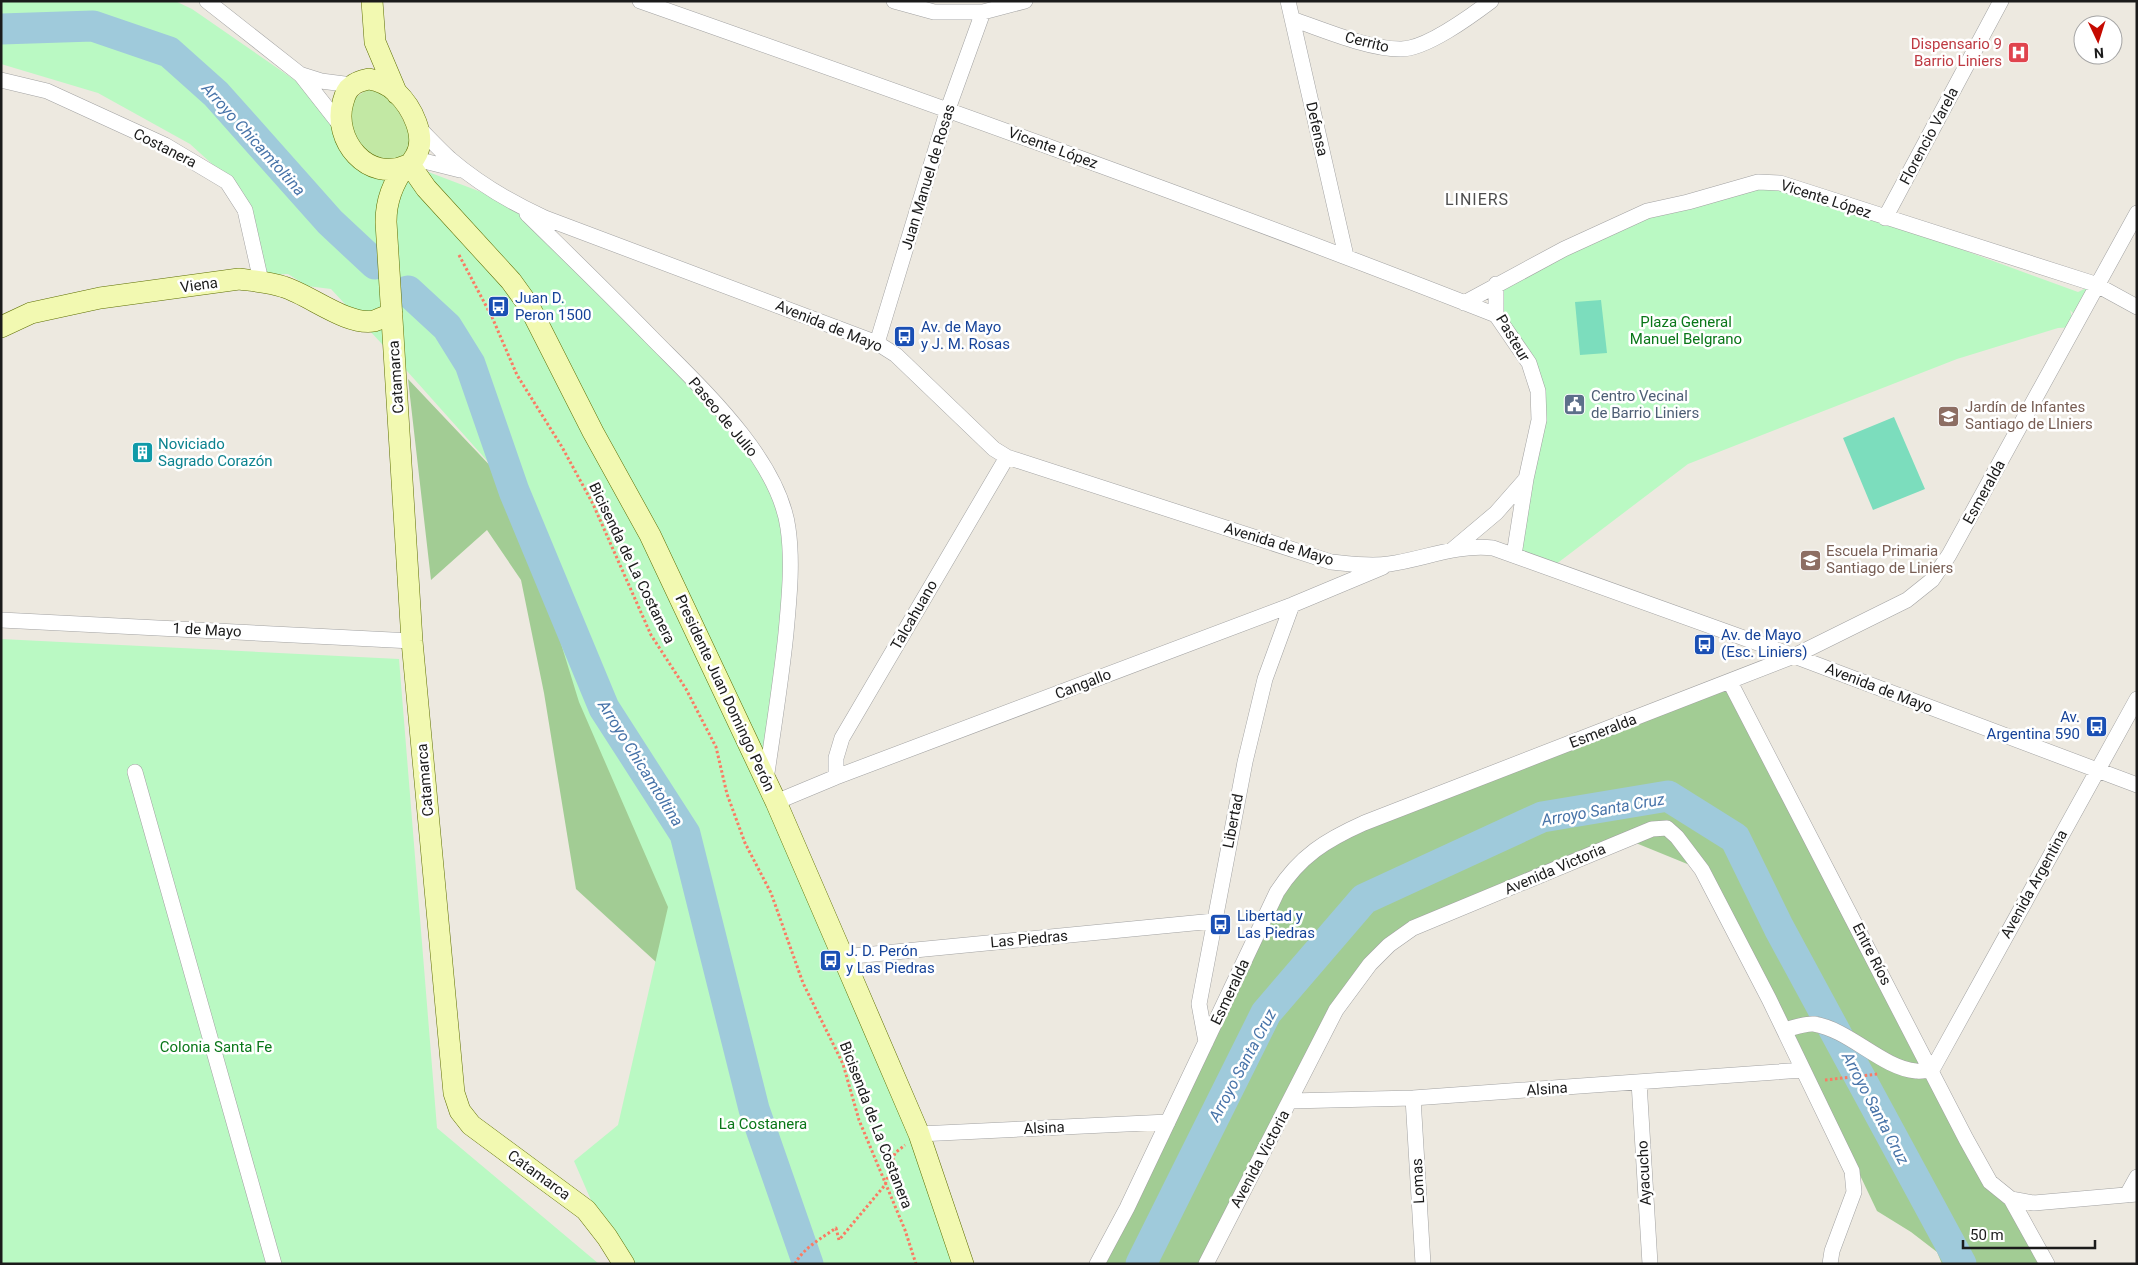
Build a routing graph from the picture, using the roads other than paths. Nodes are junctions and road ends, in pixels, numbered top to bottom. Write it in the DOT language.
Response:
graph roads {
  1 [pos="207,1"];
  2 [pos="372,1"];
  3 [pos="640,1"];
  4 [pos="894,1"];
  5 [pos="1025,1"];
  6 [pos="1288,1"];
  7 [pos="1491,1"];
  8 [pos="2001,1"];
  9 [pos="983,12"];
  10 [pos="1292,19"];
  11 [pos="375,42"];
  12 [pos="301,75"];
  13 [pos="1,80"];
  14 [pos="354,84"];
  15 [pos="398,94"];
  16 [pos="948,109"];
  17 [pos="341,126"];
  18 [pos="418,126"];
  19 [pos="359,159"];
  20 [pos="409,164"];
  21 [pos="467,172"];
  22 [pos="518,206"];
  23 [pos="2137,213"];
  24 [pos="1885,218"];
  25 [pos="386,222"];
  26 [pos="1346,256"];
  27 [pos="261,281"];
  28 [pos="1496,284"];
  29 [pos="2098,285"];
  30 [pos="1464,303"];
  31 [pos="2137,307"];
  32 [pos="392,314"];
  33 [pos="1496,315"];
  34 [pos="1,327"];
  35 [pos="877,343"];
  36 [pos="1007,457"];
  37 [pos="1526,479"];
  38 [pos="1452,550"];
  39 [pos="1514,555"];
  40 [pos="1388,564"];
  41 [pos="1292,605"];
  42 [pos="1,620"];
  43 [pos="412,641"];
  44 [pos="1794,656"];
  45 [pos="1730,682"];
  46 [pos="2137,698"];
  47 [pos="2097,770"];
  48 [pos="136,772"];
  49 [pos="836,777"];
  50 [pos="766,780"];
  51 [pos="2137,785"];
  52 [pos="776,802"];
  53 [pos="1214,921"];
  54 [pos="843,957"];
  55 [pos="1784,1030"];
  56 [pos="1206,1042"];
  57 [pos="1932,1070"];
  58 [pos="1806,1076"];
  59 [pos="1639,1082"];
  60 [pos="1413,1098"];
  61 [pos="1290,1101"];
  62 [pos="1168,1122"];
  63 [pos="919,1134"];
  64 [pos="2137,1177"];
  65 [pos="2132,1195"];
  66 [pos="2012,1198"];
  67 [pos="1831,1257"];
  68 [pos="274,1264"];
  69 [pos="624,1264"];
  70 [pos="963,1264"];
  71 [pos="1096,1264"];
  72 [pos="1206,1264"];
  73 [pos="1423,1264"];
  74 [pos="1650,1264"];
  75 [pos="1823,1264"];
  76 [pos="2048,1264"];
  1 -- 12 [label="street"];
  2 -- 11 [label="street"];
  3 -- 16 [label="street, Vicente López"];
  4 -- 9 [label="street"];
  5 -- 9 [label="street"];
  6 -- 10 [label="street, Defensa"];
  7 -- 10 [label="street, Cerrito"];
  8 -- 24 [label="street, Florencio Varela"];
  9 -- 16 [label="street, Juan Manuel de Rosas"];
  10 -- 26 [label="street, Defensa"];
  11 -- 14 [label="street"];
  11 -- 15 [label="street"];
  12 -- 14 [label="street"];
  12 -- 17 [label="street"];
  13 -- 27 [label="street, Costanera"];
  14 -- 15 [label="street"];
  14 -- 17 [label="street"];
  15 -- 18 [label="street"];
  16 -- 26 [label="street, Vicente López"];
  16 -- 35 [label="street, Juan Manuel de Rosas"];
  17 -- 19 [label="street"];
  18 -- 20 [label="street"];
  18 -- 21 [label="street, Avenida de Mayo"];
  19 -- 20 [label="street"];
  19 -- 25 [label="street, Catamarca"];
  20 -- 21 [label="street, Avenida de Mayo"];
  20 -- 25 [label="street, Catamarca"];
  20 -- 50 [label="street, Presidente Juan Domingo Perón"];
  21 -- 22 [label="street, Avenida de Mayo"];
  22 -- 35 [label="street, Avenida de Mayo"];
  22 -- 50 [label="street, Paseo de Julio"];
  23 -- 29 [label="street, Esmeralda"];
  24 -- 28 [label="street, Vicente López"];
  24 -- 29 [label="street, Vicente López"];
  25 -- 32 [label="street, Catamarca"];
  26 -- 30 [label="street, Vicente López"];
  27 -- 32 [label="street, Viena"];
  27 -- 34 [label="street, Viena"];
  28 -- 30 [label="street, Vicente López"];
  28 -- 33 [label="street, Pasteur"];
  29 -- 31 [label="street, Vicente López"];
  29 -- 44 [label="street, Esmeralda"];
  30 -- 33 [label="street, Vicente López"];
  32 -- 43 [label="street, Catamarca"];
  33 -- 37 [label="street, Pasteur"];
  35 -- 36 [label="street, Avenida de Mayo"];
  36 -- 40 [label="street, Avenida de Mayo"];
  36 -- 49 [label="street, Talcahuano"];
  37 -- 38 [label="street, Pasteur"];
  37 -- 39 [label="street, Pasteur"];
  38 -- 39 [label="street, Avenida de Mayo"];
  38 -- 40 [label="street, Avenida de Mayo"];
  39 -- 44 [label="street, Avenida de Mayo"];
  40 -- 41 [label="street, Cangallo"];
  41 -- 49 [label="street, Cangallo"];
  41 -- 53 [label="street, Libertad"];
  42 -- 43 [label="street, 1 de Mayo"];
  43 -- 69 [label="street, Catamarca"];
  44 -- 45 [label="street, Esmeralda"];
  44 -- 47 [label="street, Avenida de Mayo"];
  45 -- 56 [label="street, Esmeralda"];
  45 -- 57 [label="street, Entre Ríos"];
  46 -- 47 [label="street, Avenida Argentina"];
  47 -- 51 [label="street, Avenida de Mayo"];
  47 -- 57 [label="street, Avenida Argentina"];
  48 -- 68 [label="street"];
  49 -- 52 [label="street, Cangallo"];
  50 -- 52 [label="street, Presidente Juan Domingo Perón"];
  52 -- 54 [label="street, Presidente Juan Domingo Perón"];
  53 -- 54 [label="street, Las Piedras"];
  53 -- 56 [label="street, Libertad"];
  54 -- 63 [label="street, Presidente Juan Domingo Perón"];
  55 -- 57 [label="street"];
  55 -- 58 [label="street, Avenida Victoria"];
  55 -- 61 [label="street, Avenida Victoria"];
  56 -- 62 [label="street, Esmeralda"];
  57 -- 66 [label="street, Entre Ríos"];
  58 -- 59 [label="street, Alsina"];
  58 -- 67 [label="street, Avenida Victoria"];
  59 -- 60 [label="street, Alsina"];
  59 -- 74 [label="street, Ayacucho"];
  60 -- 61 [label="street, Alsina"];
  60 -- 73 [label="street, Lomas"];
  61 -- 72 [label="street, Avenida Victoria"];
  62 -- 63 [label="street, Alsina"];
  62 -- 71 [label="street, Esmeralda"];
  63 -- 70 [label="street, Presidente Juan Domingo Perón"];
  64 -- 65 [label="street"];
  65 -- 66 [label="street, Entre Ríos"];
  66 -- 76 [label="street"];
  67 -- 75 [label="street, Avenida Victoria"];
}
